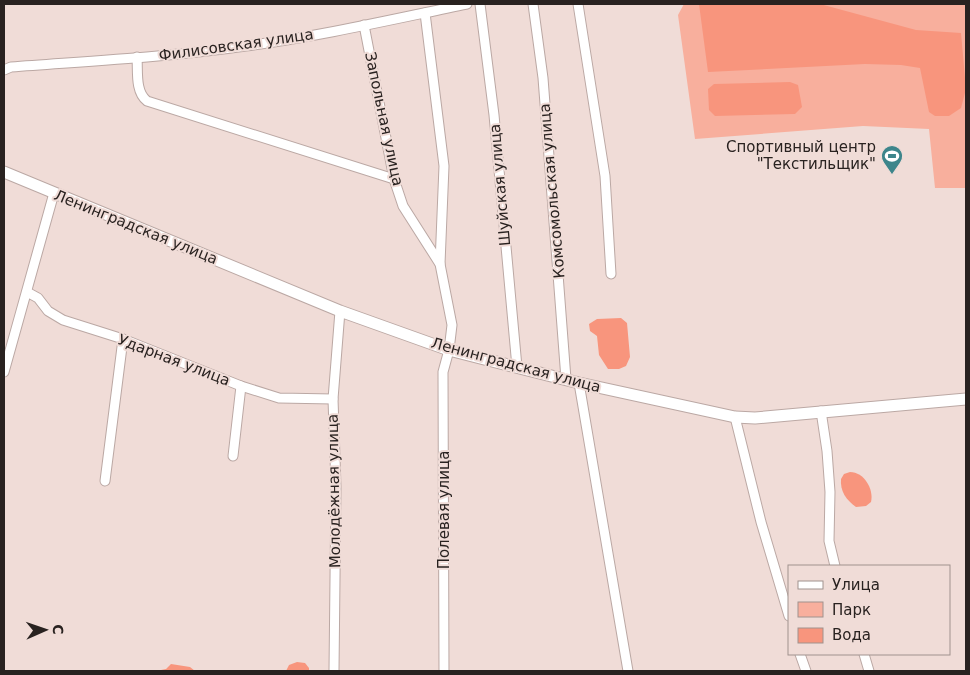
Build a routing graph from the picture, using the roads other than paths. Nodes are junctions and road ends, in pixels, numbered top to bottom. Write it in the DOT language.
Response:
graph roads {
  1 [pos="467,4"];
  2 [pos="480,4"];
  3 [pos="532,4"];
  4 [pos="578,4"];
  5 [pos="425,13"];
  6 [pos="364,25"];
  7 [pos="137,57"];
  8 [pos="4,70"];
  9 [pos="4,172"];
  10 [pos="394,179"];
  11 [pos="54,193"];
  12 [pos="440,264"];
  13 [pos="611,274"];
  14 [pos="27,292"];
  15 [pos="340,312"];
  16 [pos="123,339"];
  17 [pos="449,350"];
  18 [pos="517,367"];
  19 [pos="4,372"];
  20 [pos="566,379"];
  21 [pos="579,383"];
  22 [pos="241,386"];
  23 [pos="333,399"];
  24 [pos="966,399"];
  25 [pos="821,411"];
  26 [pos="735,417"];
  27 [pos="233,456"];
  28 [pos="104,481"];
  29 [pos="835,565"];
  30 [pos="788,613"];
  31 [pos="800,655"];
  32 [pos="864,655"];
  33 [pos="334,671"];
  34 [pos="444,671"];
  35 [pos="628,671"];
  36 [pos="806,671"];
  37 [pos="869,671"];
  1 -- 5 [label="street, Филисовская улица"];
  2 -- 18 [label="street, Шуйская улица"];
  3 -- 20 [label="street, Комсомольская улица"];
  4 -- 13 [label="street"];
  5 -- 6 [label="street, Филисовская улица"];
  5 -- 12 [label="street"];
  6 -- 7 [label="street, Филисовская улица"];
  6 -- 10 [label="street, Запольная улица"];
  7 -- 8 [label="street, Филисовская улица"];
  7 -- 10 [label="street"];
  9 -- 11 [label="street, Ленинградская улица"];
  10 -- 12 [label="street, Запольная улица"];
  11 -- 14 [label="street"];
  11 -- 15 [label="street, Ленинградская улица"];
  12 -- 17 [label="street, Запольная улица"];
  14 -- 16 [label="street, Ударная улица"];
  14 -- 19 [label="street"];
  15 -- 17 [label="street, Ленинградская улица"];
  15 -- 23 [label="street, Молодёжная улица"];
  16 -- 22 [label="street, Ударная улица"];
  16 -- 28 [label="street"];
  17 -- 18 [label="street, Ленинградская улица"];
  17 -- 34 [label="street, Полевая улица"];
  18 -- 20 [label="street, Ленинградская улица"];
  20 -- 21 [label="street, Ленинградская улица"];
  21 -- 26 [label="street, Ленинградская улица"];
  21 -- 35 [label="street"];
  22 -- 23 [label="street, Ударная улица"];
  22 -- 27 [label="street"];
  23 -- 33 [label="street, Молодёжная улица"];
  24 -- 25 [label="street, Ленинградская улица"];
  25 -- 26 [label="street, Ленинградская улица"];
  25 -- 29 [label="street"];
  26 -- 30 [label="street"];
  31 -- 36 [label="street"];
  32 -- 37 [label="street"];
}
